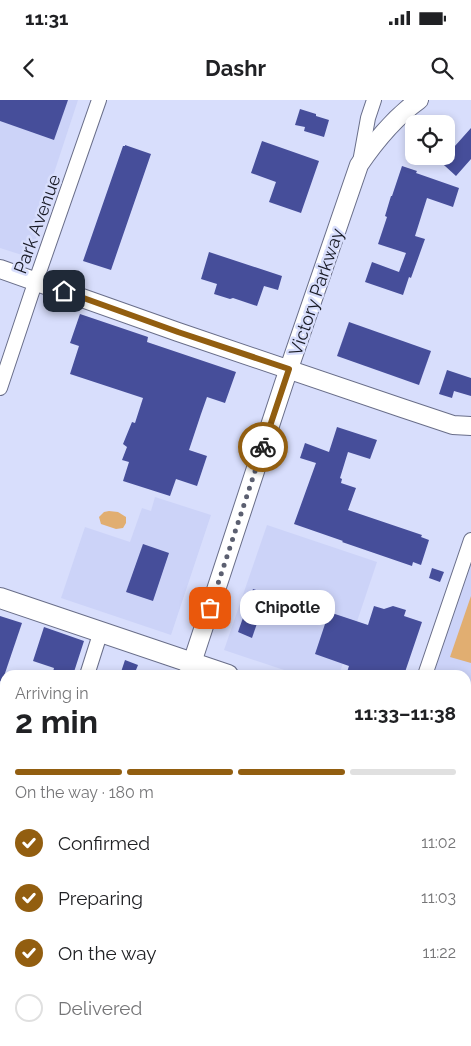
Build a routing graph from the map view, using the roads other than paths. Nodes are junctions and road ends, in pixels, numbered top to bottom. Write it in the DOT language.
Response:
graph roads {
  1 [pos="99,100"];
  2 [pos="374,100"];
  3 [pos="419,100"];
  4 [pos="359,165"];
  5 [pos="0,269"];
  6 [pos="36,281"];
  7 [pos="289,369"];
  8 [pos="0,388"];
  9 [pos="471,426"];
  10 [pos="471,540"];
  11 [pos="0,598"];
  12 [pos="101,632"];
  13 [pos="190,669"];
  14 [pos="89,670"];
  15 [pos="427,670"];
  1 -- 6 [label="street, Park Avenue"];
  2 -- 4 [label="street"];
  3 -- 4 [label="street, Victory Parkway"];
  4 -- 7 [label="street, Victory Parkway"];
  5 -- 6 [label="street"];
  6 -- 7 [label="street"];
  6 -- 8 [label="street, Park Avenue"];
  7 -- 9 [label="street"];
  7 -- 13 [label="street, Victory Parkway"];
  10 -- 15 [label="street"];
  11 -- 12 [label="main road"];
  12 -- 13 [label="main road"];
  12 -- 14 [label="street"];
}
